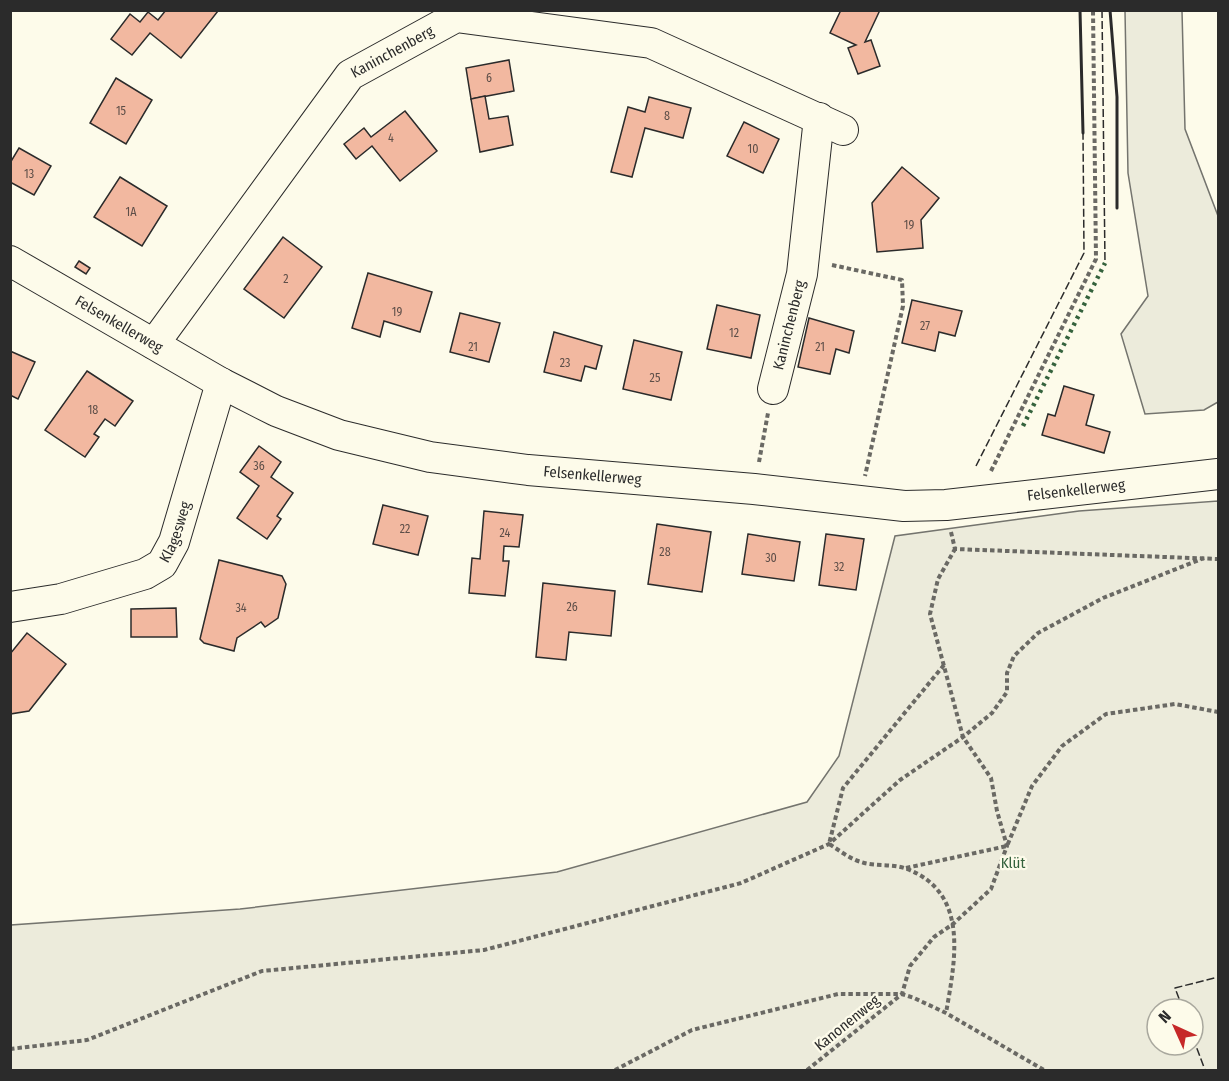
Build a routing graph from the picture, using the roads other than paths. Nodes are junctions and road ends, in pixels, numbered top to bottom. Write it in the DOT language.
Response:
graph roads {
  1 [pos="10,261"];
  2 [pos="154,344"];
  3 [pos="221,383"];
  4 [pos="772,389"];
  5 [pos="1218,474"];
  6 [pos="10,607"];
  1 -- 2 [label="street, Felsenkellerweg"];
  2 -- 3 [label="street, Felsenkellerweg"];
  2 -- 4 [label="street, Kaninchenberg"];
  3 -- 5 [label="street, Felsenkellerweg"];
  3 -- 6 [label="street, Klagesweg"];
}
